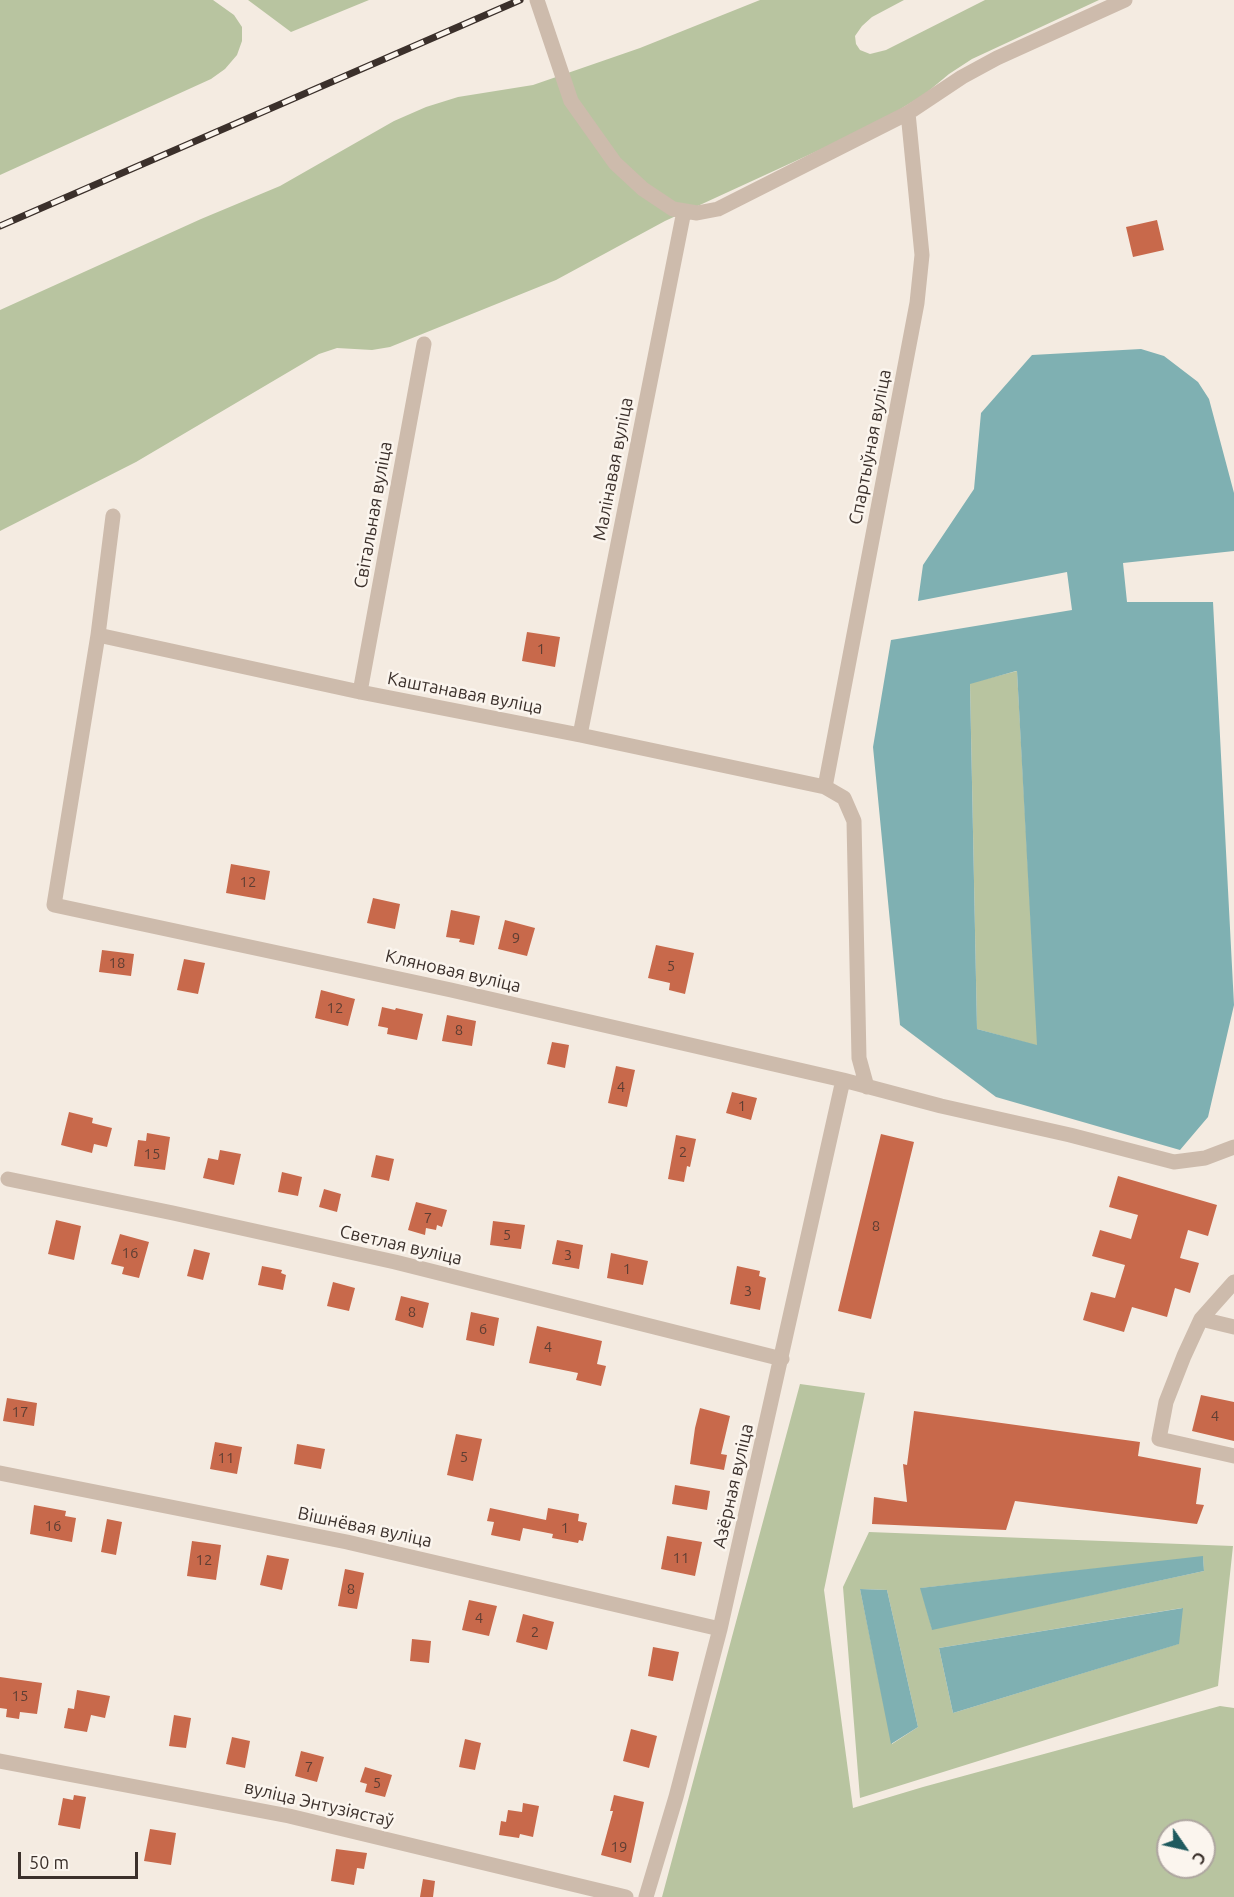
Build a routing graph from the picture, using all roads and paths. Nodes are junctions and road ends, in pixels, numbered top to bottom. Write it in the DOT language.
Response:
graph roads {
  1 [pos="537,0"];
  2 [pos="1125,0"];
  3 [pos="908,113"];
  4 [pos="684,211"];
  5 [pos="424,345"];
  6 [pos="113,516"];
  7 [pos="99,635"];
  8 [pos="360,692"];
  9 [pos="580,735"];
  10 [pos="825,787"];
  11 [pos="843,1080"];
  12 [pos="867,1087"];
  13 [pos="1234,1147"];
  14 [pos="8,1179"];
  15 [pos="1234,1282"];
  16 [pos="1201,1319"];
  17 [pos="1234,1327"];
  18 [pos="782,1359"];
  19 [pos="1234,1456"];
  20 [pos="0,1473"];
  21 [pos="720,1629"];
  22 [pos="0,1761"];
  23 [pos="627,1897"];
  24 [pos="646,1897"];
  1 -- 4 [label="street"];
  2 -- 3 [label="street"];
  3 -- 4 [label="street"];
  3 -- 10 [label="street, Спартыўная вуліца"];
  4 -- 9 [label="street, Малінавая вуліца"];
  5 -- 8 [label="street, Світальная вуліца"];
  6 -- 7 [label="street"];
  7 -- 8 [label="street, Каштанавая вуліца"];
  7 -- 11 [label="street, Кляновая вуліца"];
  8 -- 9 [label="street, Каштанавая вуліца"];
  9 -- 10 [label="street, Каштанавая вуліца"];
  10 -- 12 [label="street"];
  11 -- 12 [label="street, Кляновая вуліца"];
  11 -- 18 [label="street, Азёрная вуліца"];
  12 -- 13 [label="street, Кляновая вуліца"];
  14 -- 18 [label="street, Светлая вуліца"];
  15 -- 16 [label="street"];
  16 -- 17 [label="street"];
  16 -- 19 [label="street"];
  18 -- 21 [label="street, Азёрная вуліца"];
  20 -- 21 [label="street, Вішнёвая вуліца"];
  21 -- 24 [label="street, Азёрная вуліца"];
  22 -- 23 [label="street, вуліца Энтузіястаў"];
}
